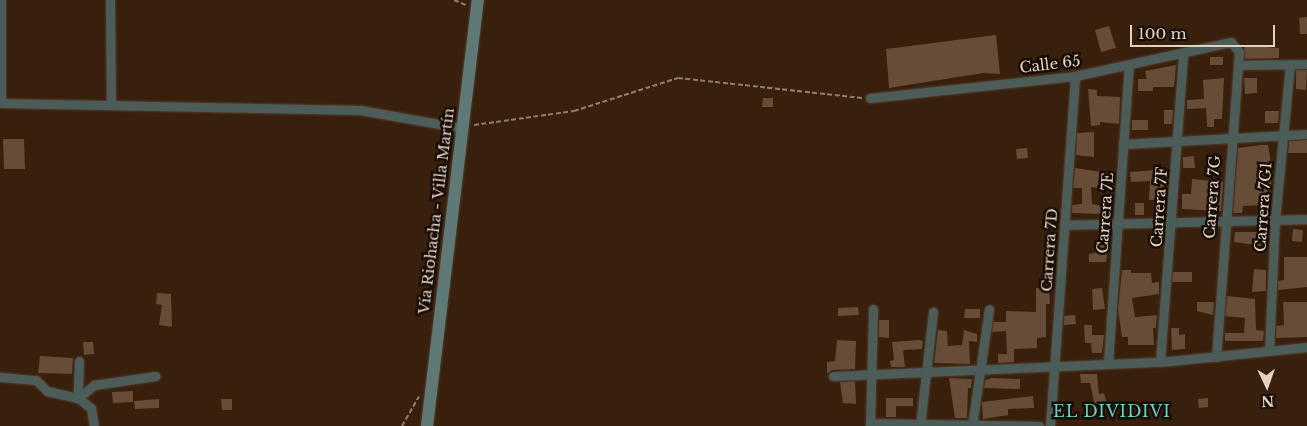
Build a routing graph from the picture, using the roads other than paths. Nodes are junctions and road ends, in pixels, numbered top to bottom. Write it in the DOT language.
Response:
graph roads {
  1 [pos="0,0"];
  2 [pos="110,0"];
  3 [pos="478,0"];
  4 [pos="1231,42"];
  5 [pos="1183,55"];
  6 [pos="1290,64"];
  7 [pos="1307,64"];
  8 [pos="1129,65"];
  9 [pos="1238,65"];
  10 [pos="1075,76"];
  11 [pos="870,98"];
  12 [pos="0,102"];
  13 [pos="111,105"];
  14 [pos="462,128"];
  15 [pos="1307,134"];
  16 [pos="1282,135"];
  17 [pos="1230,138"];
  18 [pos="1178,141"];
  19 [pos="1123,144"];
  20 [pos="1307,219"];
  21 [pos="1275,220"];
  22 [pos="1225,221"];
  23 [pos="1172,222"];
  24 [pos="1118,223"];
  25 [pos="1064,225"];
  26 [pos="873,309"];
  27 [pos="989,309"];
  28 [pos="933,312"];
  29 [pos="1307,347"];
  30 [pos="1269,351"];
  31 [pos="1216,357"];
  32 [pos="79,361"];
  33 [pos="1160,362"];
  34 [pos="1108,364"];
  35 [pos="1055,366"];
  36 [pos="978,370"];
  37 [pos="928,372"];
  38 [pos="872,374"];
  39 [pos="155,376"];
  40 [pos="833,376"];
  41 [pos="0,377"];
  42 [pos="78,398"];
  43 [pos="870,424"];
  44 [pos="920,425"];
  45 [pos="972,425"];
  46 [pos="94,426"];
  47 [pos="427,426"];
  48 [pos="1039,426"];
  49 [pos="1050,426"];
  1 -- 12 [label="street"];
  2 -- 13 [label="street"];
  3 -- 14 [label="main road, Vía Riohacha - Villa Martín"];
  4 -- 5 [label="street, Calle 65"];
  4 -- 9 [label="street, Carrera 7G"];
  5 -- 8 [label="street, Calle 65"];
  5 -- 18 [label="street, Carrera 7F"];
  6 -- 7 [label="street"];
  6 -- 9 [label="street"];
  6 -- 16 [label="street, Carrera 7G1"];
  8 -- 10 [label="street, Calle 65"];
  8 -- 19 [label="street, Carrera 7E"];
  9 -- 17 [label="street, Carrera 7G"];
  10 -- 11 [label="street, Calle 65"];
  10 -- 25 [label="street, Carrera 7D"];
  12 -- 13 [label="street"];
  13 -- 14 [label="street"];
  14 -- 47 [label="main road, Vía Riohacha - Villa Martín"];
  15 -- 16 [label="street"];
  16 -- 17 [label="street"];
  16 -- 21 [label="street, Carrera 7G1"];
  17 -- 18 [label="street"];
  17 -- 22 [label="street, Carrera 7G"];
  18 -- 19 [label="street"];
  18 -- 23 [label="street, Carrera 7F"];
  19 -- 24 [label="street, Carrera 7E"];
  20 -- 21 [label="street"];
  21 -- 22 [label="street"];
  21 -- 30 [label="street, Carrera 7G1"];
  22 -- 23 [label="street"];
  22 -- 31 [label="street, Carrera 7G"];
  23 -- 24 [label="street"];
  23 -- 33 [label="street, Carrera 7F"];
  24 -- 25 [label="street"];
  24 -- 34 [label="street, Carrera 7E"];
  25 -- 35 [label="street, Carrera 7D"];
  26 -- 38 [label="street"];
  27 -- 36 [label="street"];
  28 -- 37 [label="street"];
  29 -- 30 [label="street"];
  30 -- 31 [label="street"];
  31 -- 33 [label="street"];
  32 -- 42 [label="street"];
  33 -- 34 [label="street"];
  34 -- 35 [label="street"];
  35 -- 36 [label="street"];
  35 -- 49 [label="street, Carrera 7D"];
  36 -- 37 [label="street"];
  36 -- 45 [label="street"];
  37 -- 38 [label="street"];
  37 -- 44 [label="street"];
  38 -- 40 [label="street"];
  38 -- 43 [label="street"];
  39 -- 42 [label="street"];
  41 -- 42 [label="street"];
  42 -- 46 [label="street"];
  43 -- 44 [label="street"];
  44 -- 45 [label="street"];
  45 -- 48 [label="street"];
}
